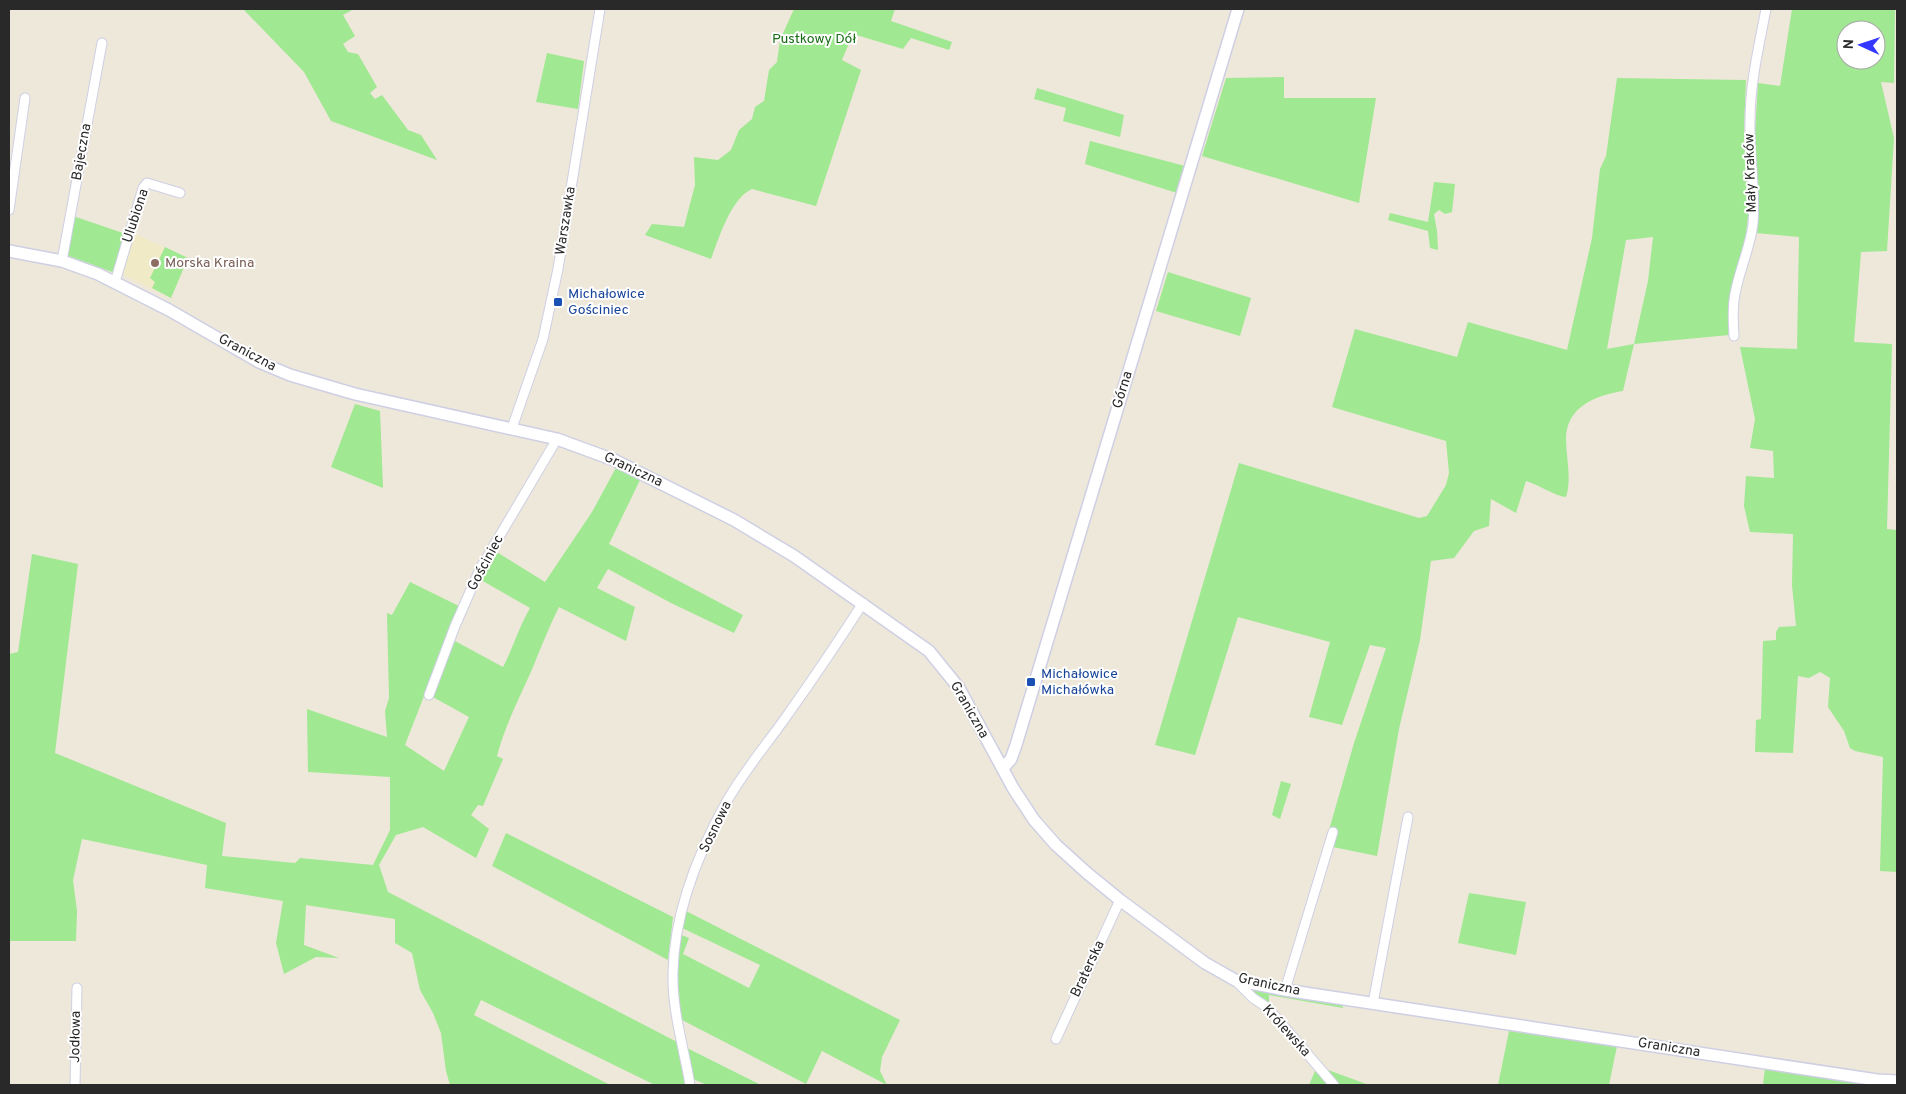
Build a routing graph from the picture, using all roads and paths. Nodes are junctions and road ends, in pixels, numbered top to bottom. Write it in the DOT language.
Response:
graph roads {
  1 [pos="600,9"];
  2 [pos="1238,9"];
  3 [pos="1766,9"];
  4 [pos="102,43"];
  5 [pos="25,98"];
  6 [pos="180,193"];
  7 [pos="9,210"];
  8 [pos="9,251"];
  9 [pos="62,261"];
  10 [pos="115,282"];
  11 [pos="1734,336"];
  12 [pos="512,428"];
  13 [pos="556,439"];
  14 [pos="863,603"];
  15 [pos="430,695"];
  16 [pos="1003,768"];
  17 [pos="1408,817"];
  18 [pos="1333,832"];
  19 [pos="1120,900"];
  20 [pos="1235,980"];
  21 [pos="77,988"];
  22 [pos="1285,990"];
  23 [pos="1373,1003"];
  24 [pos="1056,1039"];
  25 [pos="1897,1081"];
  26 [pos="75,1085"];
  27 [pos="690,1085"];
  28 [pos="1334,1085"];
  1 -- 12 [label="street, Warszawka"];
  2 -- 16 [label="street, Górna"];
  3 -- 11 [label="street, Mały Kraków"];
  4 -- 9 [label="street, Bajeczna"];
  5 -- 7 [label="street"];
  6 -- 10 [label="street, Ulubiona"];
  8 -- 9 [label="street, Graniczna"];
  9 -- 10 [label="street, Graniczna"];
  10 -- 12 [label="street, Graniczna"];
  12 -- 13 [label="street, Graniczna"];
  13 -- 14 [label="street, Graniczna"];
  13 -- 15 [label="street, Gościniec"];
  14 -- 16 [label="street, Graniczna"];
  14 -- 27 [label="street, Sosnowa"];
  16 -- 19 [label="street, Graniczna"];
  17 -- 23 [label="street"];
  18 -- 22 [label="street"];
  19 -- 20 [label="street, Graniczna"];
  19 -- 24 [label="street, Braterska"];
  20 -- 22 [label="street, Graniczna"];
  20 -- 28 [label="street, Królewska"];
  21 -- 26 [label="street, Jodłowa"];
  22 -- 23 [label="street, Graniczna"];
  23 -- 25 [label="street, Graniczna"];
}
